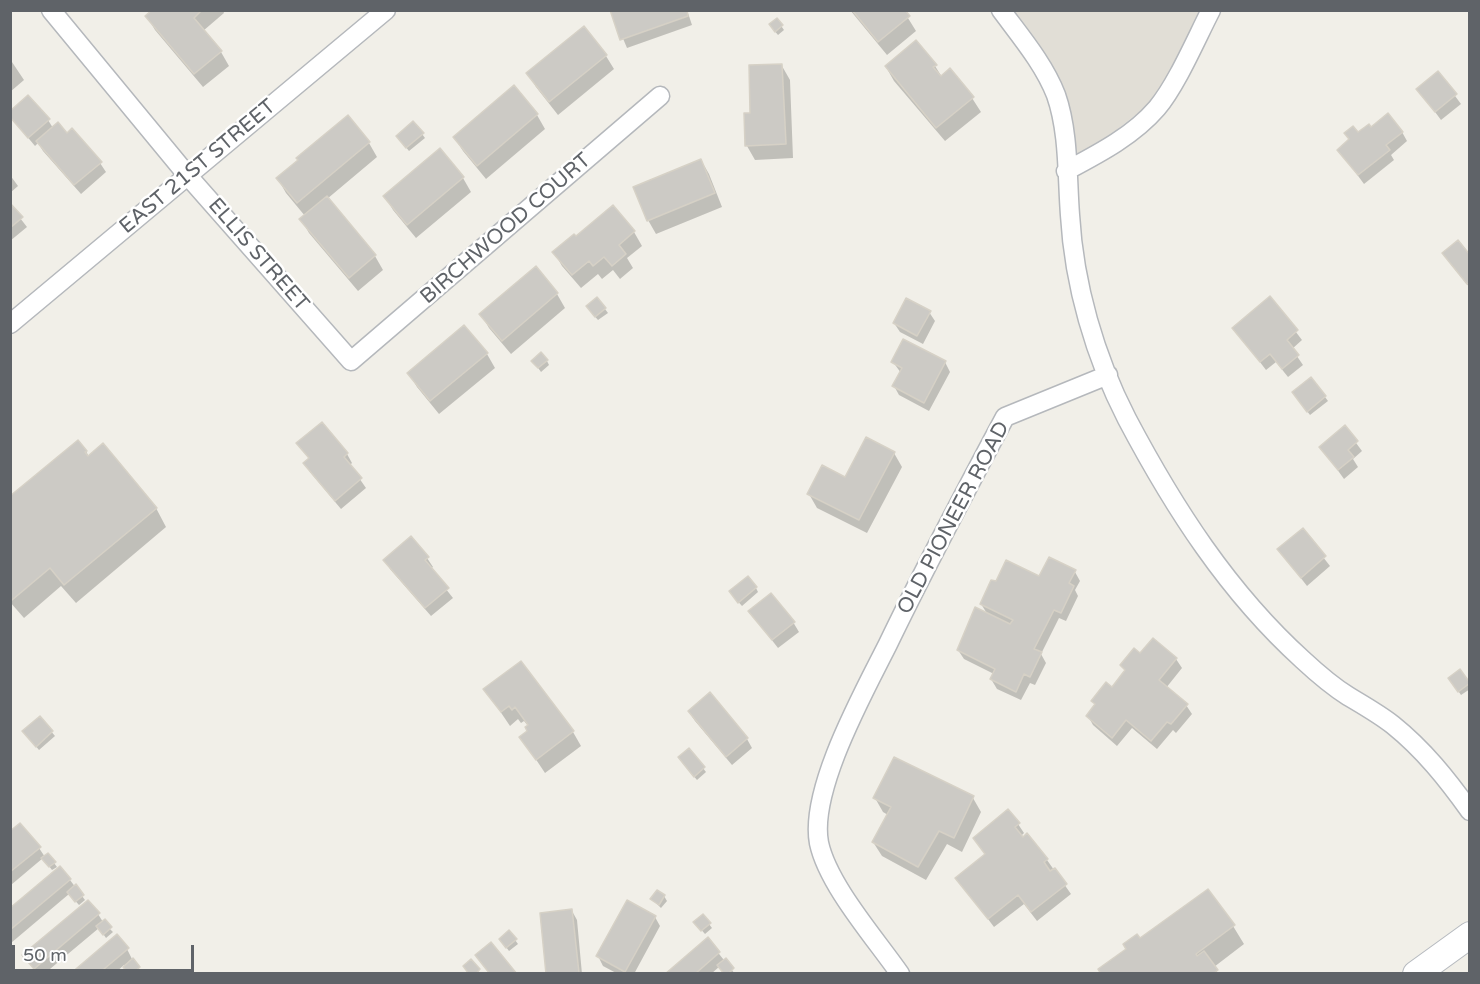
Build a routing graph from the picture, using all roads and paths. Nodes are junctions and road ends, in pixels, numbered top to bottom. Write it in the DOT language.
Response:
graph roads {
  1 [pos="51,10"];
  2 [pos="386,10"];
  3 [pos="1001,10"];
  4 [pos="1211,10"];
  5 [pos="660,96"];
  6 [pos="1066,171"];
  7 [pos="188,176"];
  8 [pos="10,324"];
  9 [pos="351,362"];
  10 [pos="1108,375"];
  11 [pos="1470,811"];
  12 [pos="1470,935"];
  13 [pos="900,974"];
  14 [pos="1416,974"];
  1 -- 7 [label="street, ELLIS STREET"];
  2 -- 7 [label="street, EAST 21ST STREET"];
  3 -- 6 [label="street"];
  4 -- 6 [label="street"];
  5 -- 9 [label="street, BIRCHWOOD COURT"];
  6 -- 10 [label="street"];
  7 -- 8 [label="street, EAST 21ST STREET"];
  7 -- 9 [label="street, ELLIS STREET"];
  10 -- 11 [label="street"];
  10 -- 13 [label="street, OLD PIONEER ROAD"];
  12 -- 14 [label="main road"];
}
